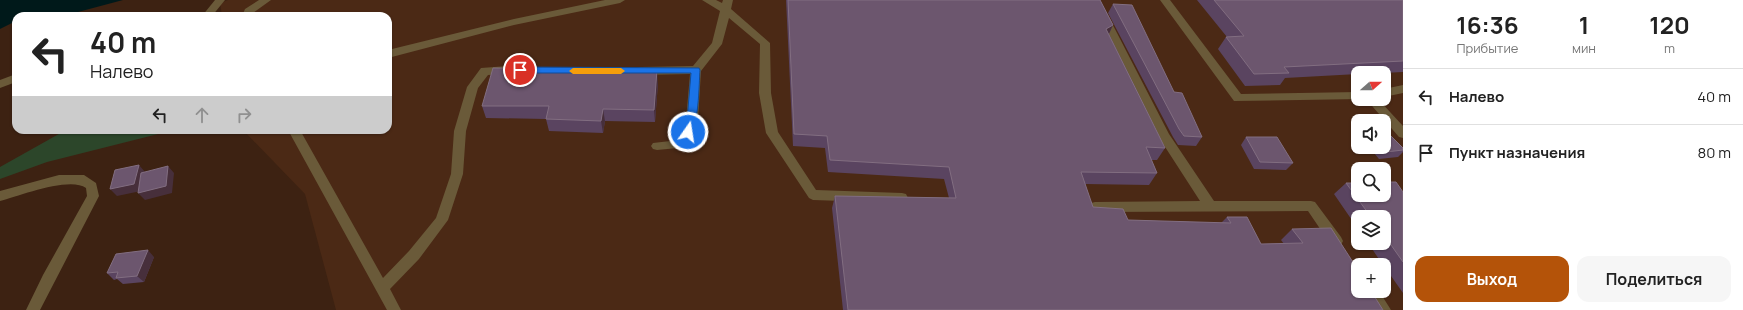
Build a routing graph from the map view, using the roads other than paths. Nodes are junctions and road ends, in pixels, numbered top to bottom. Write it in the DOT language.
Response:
graph roads {
  1 [pos="220,0"];
  2 [pos="266,0"];
  3 [pos="620,0"];
  4 [pos="707,0"];
  5 [pos="1095,0"];
  6 [pos="1165,0"];
  7 [pos="727,5"];
  8 [pos="210,12"];
  9 [pos="249,12"];
  10 [pos="392,53"];
  11 [pos="520,70"];
  12 [pos="696,70"];
  13 [pos="628,71"];
  14 [pos="12,80"];
  15 [pos="0,84"];
  16 [pos="1403,89"];
  17 [pos="1391,92"];
  18 [pos="1351,96"];
  19 [pos="1378,106"];
  20 [pos="296,134"];
  21 [pos="1403,134"];
  22 [pos="657,146"];
  23 [pos="0,196"];
  24 [pos="914,198"];
  25 [pos="1210,206"];
  26 [pos="1095,207"];
  27 [pos="1341,248"];
  28 [pos="383,287"];
  29 [pos="1376,298"];
  30 [pos="33,310"];
  31 [pos="394,310"];
  32 [pos="1384,310"];
  1 -- 8 [label="street"];
  2 -- 9 [label="street"];
  3 -- 10 [label="street"];
  4 -- 7 [label="street"];
  5 -- 25 [label="street"];
  6 -- 18 [label="street"];
  7 -- 12 [label="street"];
  7 -- 24 [label="street"];
  11 -- 28 [label="street"];
  12 -- 13 [label="street"];
  12 -- 22 [label="street"];
  14 -- 15 [label="street"];
  16 -- 17 [label="street"];
  19 -- 21 [label="street"];
  20 -- 28 [label="street"];
  23 -- 30 [label="street"];
  25 -- 26 [label="street"];
  25 -- 27 [label="street"];
  28 -- 31 [label="street"];
  29 -- 32 [label="street"];
}
